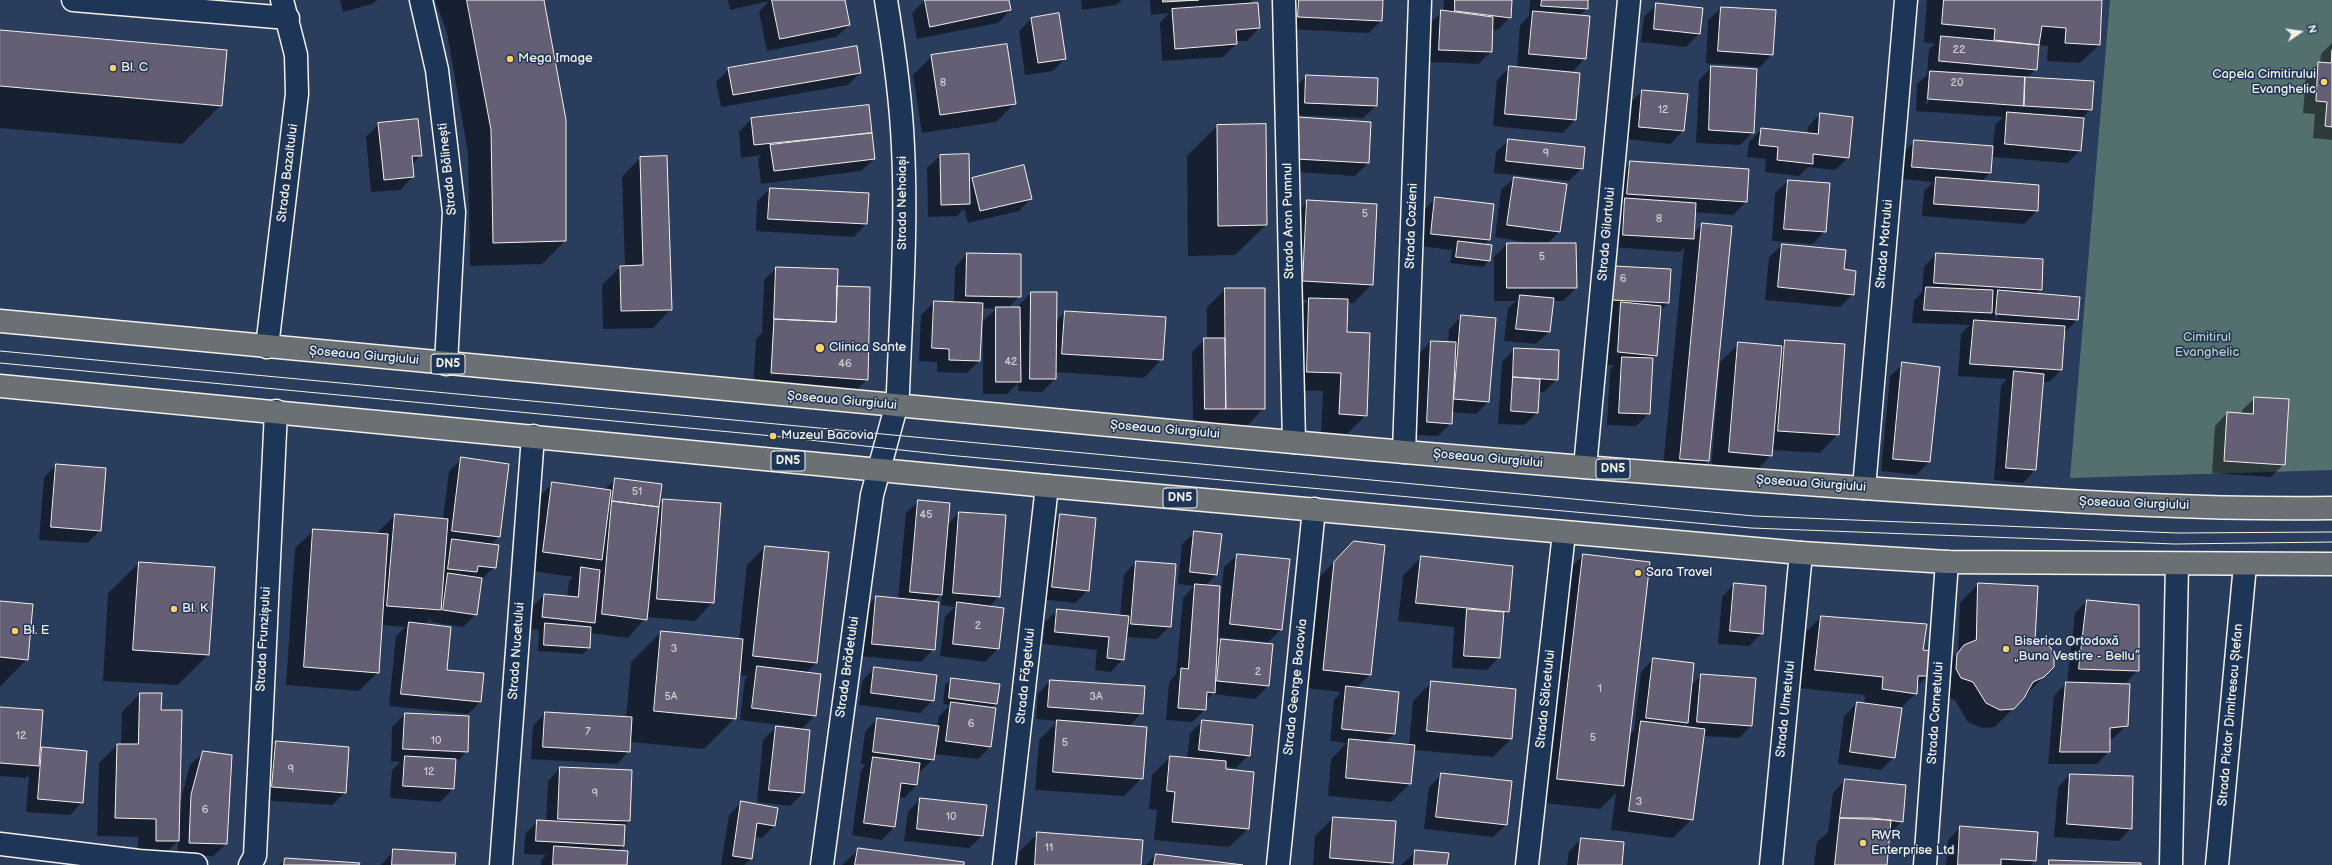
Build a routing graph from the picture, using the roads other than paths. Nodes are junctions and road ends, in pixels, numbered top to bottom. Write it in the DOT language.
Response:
graph roads {
  1 [pos="73,0"];
  2 [pos="421,0"];
  3 [pos="886,0"];
  4 [pos="1284,0"];
  5 [pos="1420,0"];
  6 [pos="1629,0"];
  7 [pos="1906,0"];
  8 [pos="285,9"];
  9 [pos="0,321"];
  10 [pos="267,347"];
  11 [pos="446,364"];
  12 [pos="0,386"];
  13 [pos="896,407"];
  14 [pos="276,411"];
  15 [pos="533,436"];
  16 [pos="1294,442"];
  17 [pos="1404,452"];
  18 [pos="1585,467"];
  19 [pos="878,470"];
  20 [pos="1047,486"];
  21 [pos="1864,488"];
  22 [pos="2332,508"];
  23 [pos="1314,510"];
  24 [pos="1564,533"];
  25 [pos="1801,553"];
  26 [pos="1947,562"];
  27 [pos="2177,564"];
  28 [pos="2332,564"];
  29 [pos="2245,565"];
  30 [pos="0,844"];
  31 [pos="139,863"];
  32 [pos="196,865"];
  33 [pos="250,865"];
  34 [pos="501,865"];
  35 [pos="822,865"];
  36 [pos="1004,865"];
  37 [pos="1278,865"];
  38 [pos="1527,865"];
  39 [pos="1770,865"];
  40 [pos="1925,865"];
  41 [pos="2171,865"];
  42 [pos="2217,865"];
  1 -- 8 [label="street"];
  2 -- 11 [label="street, Strada Bălinești"];
  3 -- 13 [label="street, Strada Nehoiași"];
  4 -- 16 [label="street, Strada Aron Pumnul"];
  5 -- 17 [label="street, Strada Cozieni"];
  6 -- 18 [label="street, Strada Gilortului"];
  7 -- 21 [label="street, Strada Motrului"];
  8 -- 10 [label="street, Strada Bazaltului"];
  9 -- 10 [label="main road, Șoseaua Giurgiului / DN5"];
  10 -- 11 [label="main road, Șoseaua Giurgiului / DN5"];
  11 -- 13 [label="main road, Șoseaua Giurgiului / DN5"];
  12 -- 14 [label="main road, DN5"];
  13 -- 16 [label="main road, Șoseaua Giurgiului / DN5"];
  13 -- 19 [label="street, Strada Nehoiași"];
  14 -- 15 [label="main road, DN5"];
  14 -- 33 [label="street, Strada Frunzișului"];
  15 -- 19 [label="main road, DN5"];
  15 -- 34 [label="street, Strada Nucetului"];
  16 -- 17 [label="main road, Șoseaua Giurgiului / DN5"];
  17 -- 18 [label="main road, Șoseaua Giurgiului / DN5"];
  18 -- 21 [label="main road, Șoseaua Giurgiului / DN5"];
  19 -- 20 [label="main road, DN5"];
  19 -- 35 [label="street, Strada Brădetului"];
  20 -- 23 [label="main road, DN5"];
  20 -- 36 [label="street, Strada Făgetului"];
  21 -- 22 [label="main road, Șoseaua Giurgiului / DN5"];
  23 -- 24 [label="main road, DN5"];
  23 -- 37 [label="street, Strada George Bacovia"];
  24 -- 25 [label="main road, DN5"];
  24 -- 38 [label="street, Strada Sălcetului"];
  25 -- 26 [label="main road, DN5"];
  25 -- 39 [label="street, Strada Ulmetului"];
  26 -- 27 [label="main road, DN5"];
  26 -- 40 [label="street, Strada Cornetului"];
  27 -- 29 [label="main road, DN5"];
  27 -- 41 [label="street"];
  28 -- 29 [label="main road, DN5"];
  29 -- 42 [label="street, Strada Pictor Dimitrescu Ștefan"];
  30 -- 31 [label="street"];
  31 -- 32 [label="street"];
}
